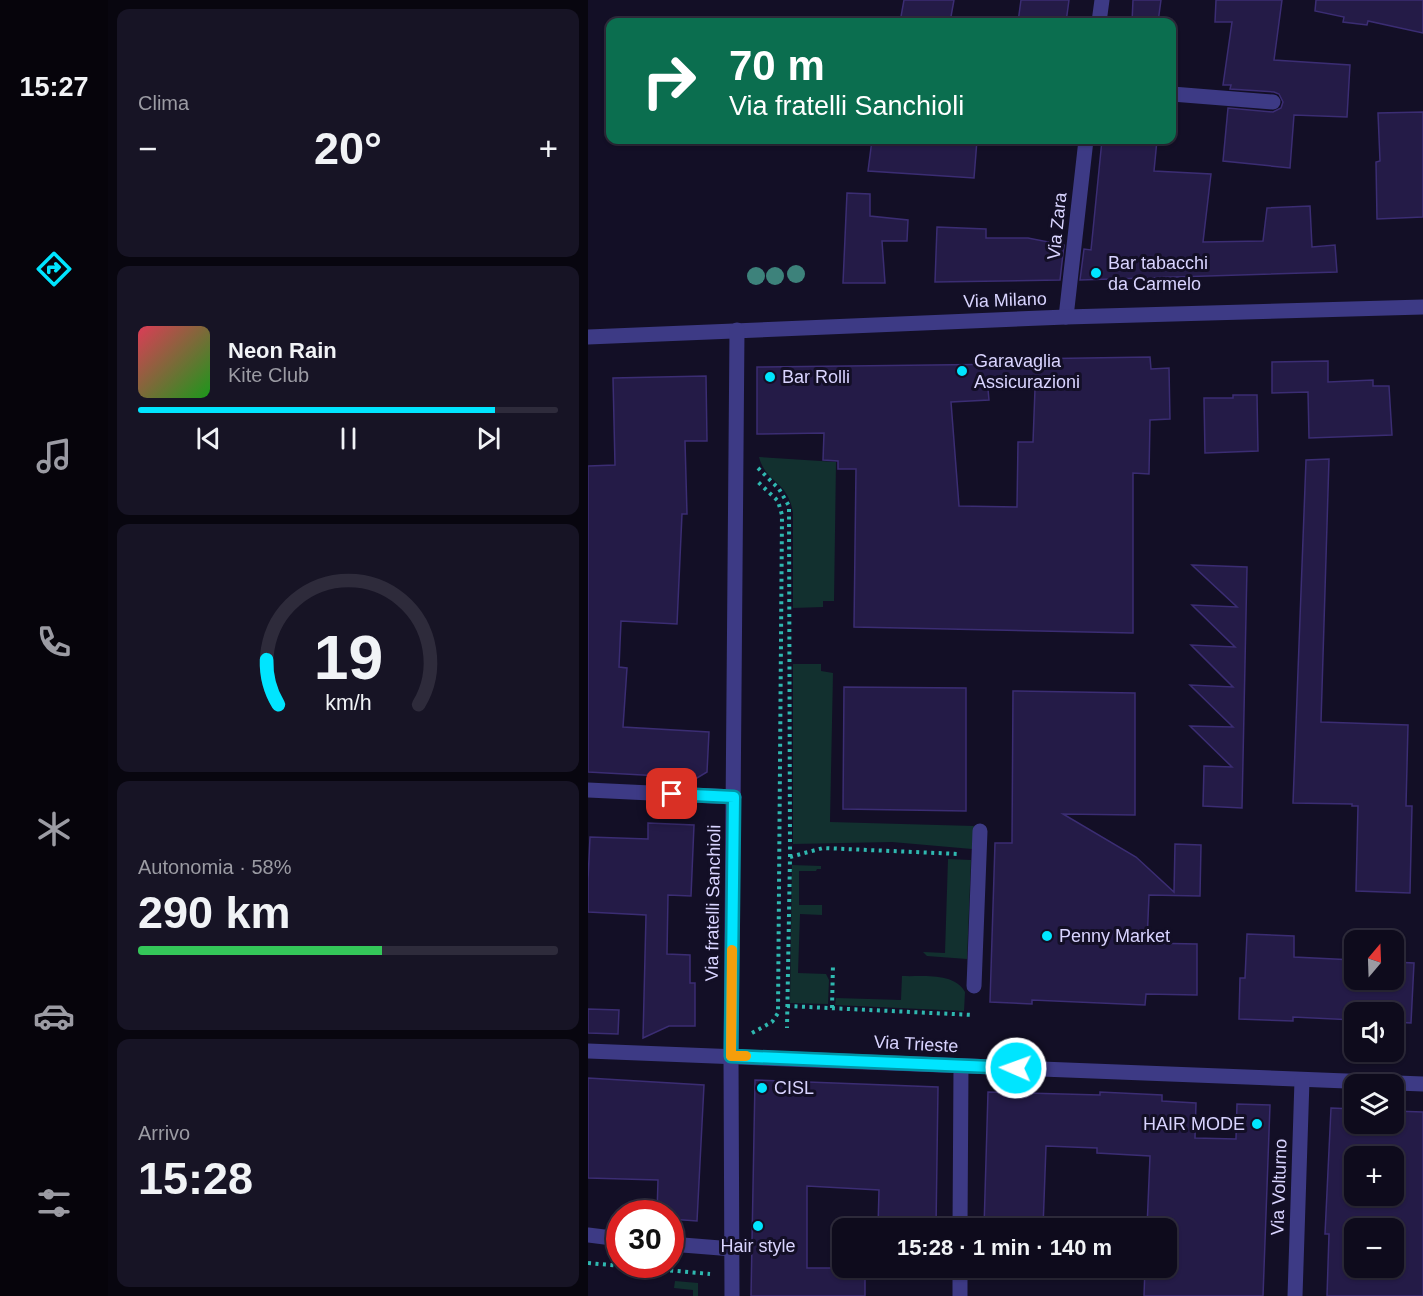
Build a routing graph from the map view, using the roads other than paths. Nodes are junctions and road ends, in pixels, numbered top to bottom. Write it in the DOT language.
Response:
graph roads {
  1 [pos="1102,0"];
  2 [pos="1100,18"];
  3 [pos="1176,94"];
  4 [pos="1273,102"];
  5 [pos="1086,144"];
  6 [pos="1423,307"];
  7 [pos="1066,317"];
  8 [pos="737,330"];
  9 [pos="588,337"];
  10 [pos="588,790"];
  11 [pos="734,797"];
  12 [pos="980,831"];
  13 [pos="974,987"];
  14 [pos="731,1048"];
  15 [pos="588,1051"];
  16 [pos="961,1066"];
  17 [pos="1302,1080"];
  18 [pos="1423,1084"];
  19 [pos="960,1218"];
  20 [pos="588,1235"];
  21 [pos="606,1237"];
  22 [pos="684,1245"];
  23 [pos="732,1249"];
  24 [pos="960,1278"];
  25 [pos="732,1296"];
  26 [pos="960,1296"];
  27 [pos="1295,1296"];
  1 -- 2 [label="street"];
  3 -- 4 [label="street"];
  5 -- 7 [label="street, Via Zara"];
  6 -- 7 [label="street, Via Milano"];
  7 -- 8 [label="street, Via Milano"];
  8 -- 9 [label="street, Via Milano"];
  8 -- 11 [label="street, Via fratelli Sanchioli"];
  10 -- 11 [label="street"];
  11 -- 14 [label="street, Via fratelli Sanchioli"];
  12 -- 13 [label="street"];
  14 -- 15 [label="street, Via Trieste"];
  14 -- 16 [label="street, Via Trieste"];
  14 -- 23 [label="street, Via fratelli Sanchioli"];
  16 -- 17 [label="street, Via Trieste"];
  16 -- 19 [label="street"];
  17 -- 18 [label="street, Via Trieste"];
  17 -- 27 [label="street, Via Volturno"];
  20 -- 21 [label="street"];
  22 -- 23 [label="street"];
  23 -- 25 [label="street, Via fratelli Sanchioli"];
  24 -- 26 [label="street"];
}
